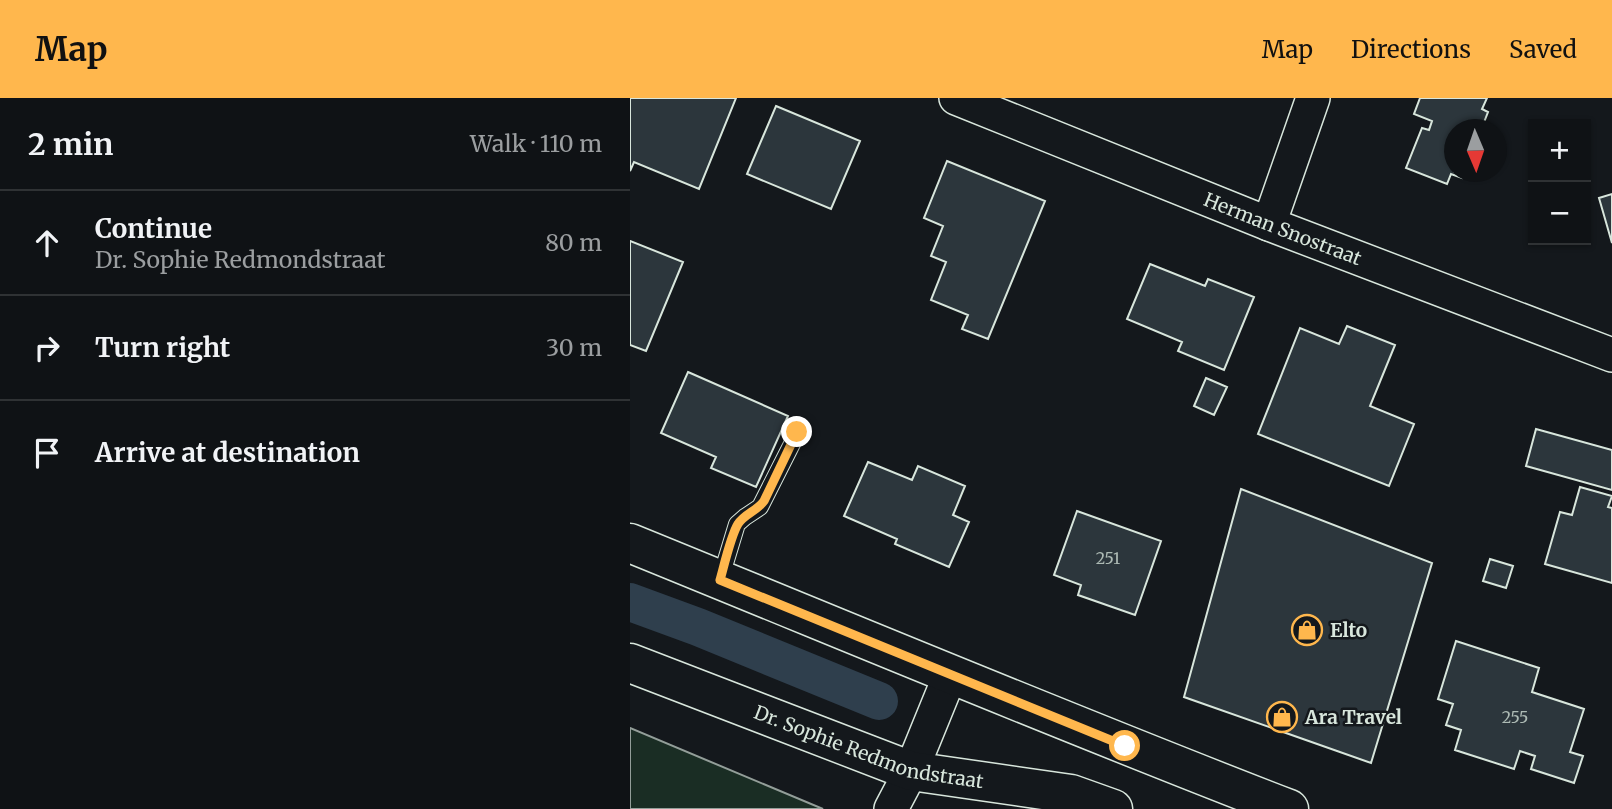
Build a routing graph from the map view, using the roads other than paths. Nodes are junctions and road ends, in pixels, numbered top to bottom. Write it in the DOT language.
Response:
graph roads {
  1 [pos="956,98"];
  2 [pos="1313,98"];
  3 [pos="1269,224"];
  4 [pos="1612,355"];
  5 [pos="797,432"];
  6 [pos="630,543"];
  7 [pos="720,580"];
  8 [pos="630,663"];
  9 [pos="951,673"];
  10 [pos="911,771"];
  11 [pos="891,809"];
  12 [pos="1113,809"];
  13 [pos="1289,809"];
  1 -- 3 [label="street, Herman Snostraat"];
  2 -- 3 [label="street"];
  3 -- 4 [label="street, Herman Snostraat"];
  5 -- 7 [label="lane"];
  6 -- 7 [label="street"];
  7 -- 9 [label="street"];
  8 -- 10 [label="street, Dr. Sophie Redmondstraat"];
  9 -- 10 [label="street"];
  9 -- 13 [label="street"];
  10 -- 11 [label="street"];
  10 -- 12 [label="street, Dr. Sophie Redmondstraat"];
}
